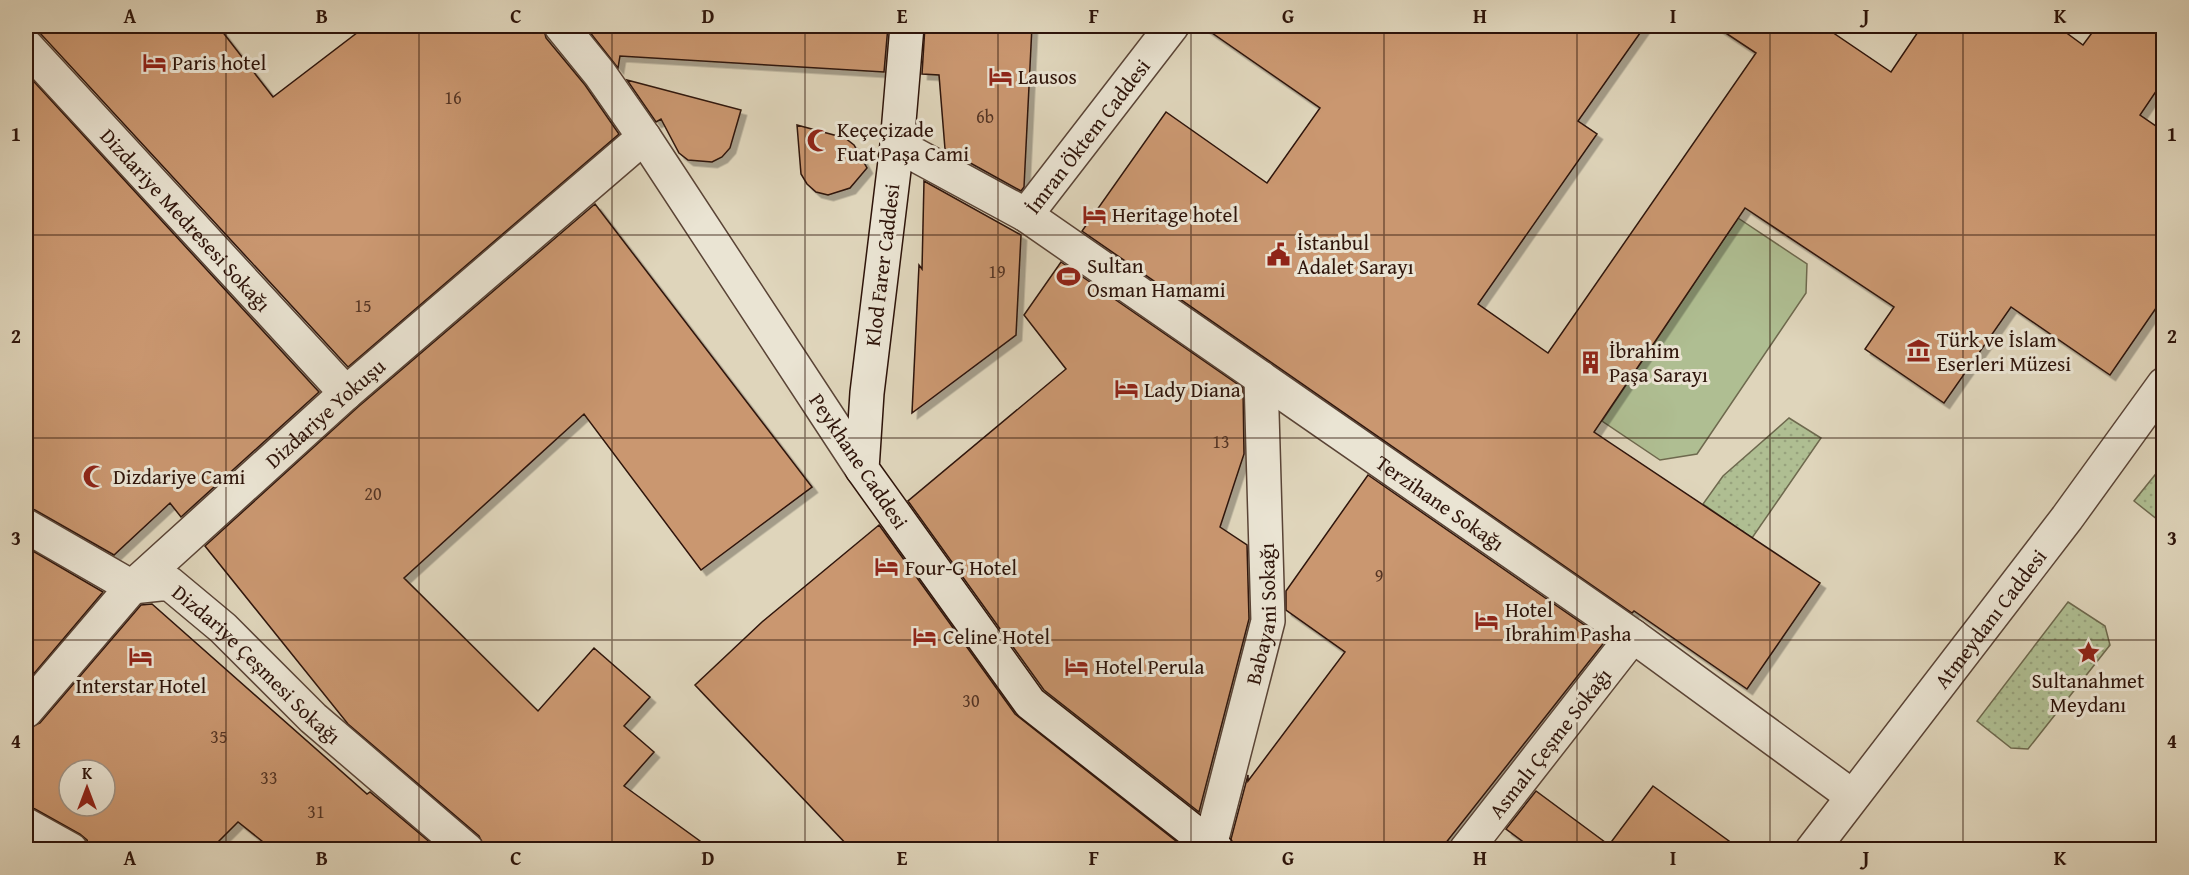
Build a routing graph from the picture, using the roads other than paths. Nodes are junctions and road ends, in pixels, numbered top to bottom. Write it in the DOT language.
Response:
graph roads {
  1 [pos="561,26"];
  2 [pos="907,26"];
  3 [pos="1172,26"];
  4 [pos="26,46"];
  5 [pos="644,137"];
  6 [pos="897,145"];
  7 [pos="1026,215"];
  8 [pos="1261,378"];
  9 [pos="2163,384"];
  10 [pos="346,393"];
  11 [pos="862,469"];
  12 [pos="26,526"];
  13 [pos="132,587"];
  14 [pos="1633,636"];
  15 [pos="26,711"];
  16 [pos="1852,796"];
  17 [pos="26,825"];
  18 [pos="1212,848"];
  19 [pos="71,849"];
  20 [pos="467,849"];
  21 [pos="1466,849"];
  22 [pos="1812,849"];
  1 -- 5 [label="street, Peykhane Caddesi"];
  2 -- 6 [label="street, Klod Farer Caddesi"];
  3 -- 7 [label="street, İmran Öktem Caddesi"];
  4 -- 10 [label="street, Dizdariye Medresesi Sokağı"];
  5 -- 10 [label="street, Dizdariye Yokuşu"];
  5 -- 11 [label="street, Peykhane Caddesi"];
  6 -- 7 [label="street, İmran Öktem Caddesi"];
  6 -- 11 [label="street, Klod Farer Caddesi"];
  7 -- 8 [label="street, Terzihane Sokağı"];
  8 -- 14 [label="street, Terzihane Sokağı"];
  8 -- 18 [label="street, Babayani Sokağı"];
  9 -- 16 [label="street, Atmeydanı Caddesi"];
  10 -- 13 [label="street, Dizdariye Yokuşu"];
  11 -- 18 [label="street, Peykhane Caddesi"];
  12 -- 13 [label="street"];
  13 -- 15 [label="street, Dizdariye Yokuşu"];
  13 -- 20 [label="street, Dizdariye Çeşmesi Sokağı"];
  14 -- 16 [label="street, Terzihane Sokağı"];
  14 -- 21 [label="street, Asmalı Çeşme Sokağı"];
  16 -- 22 [label="street, Atmeydanı Caddesi"];
  17 -- 19 [label="street"];
}
